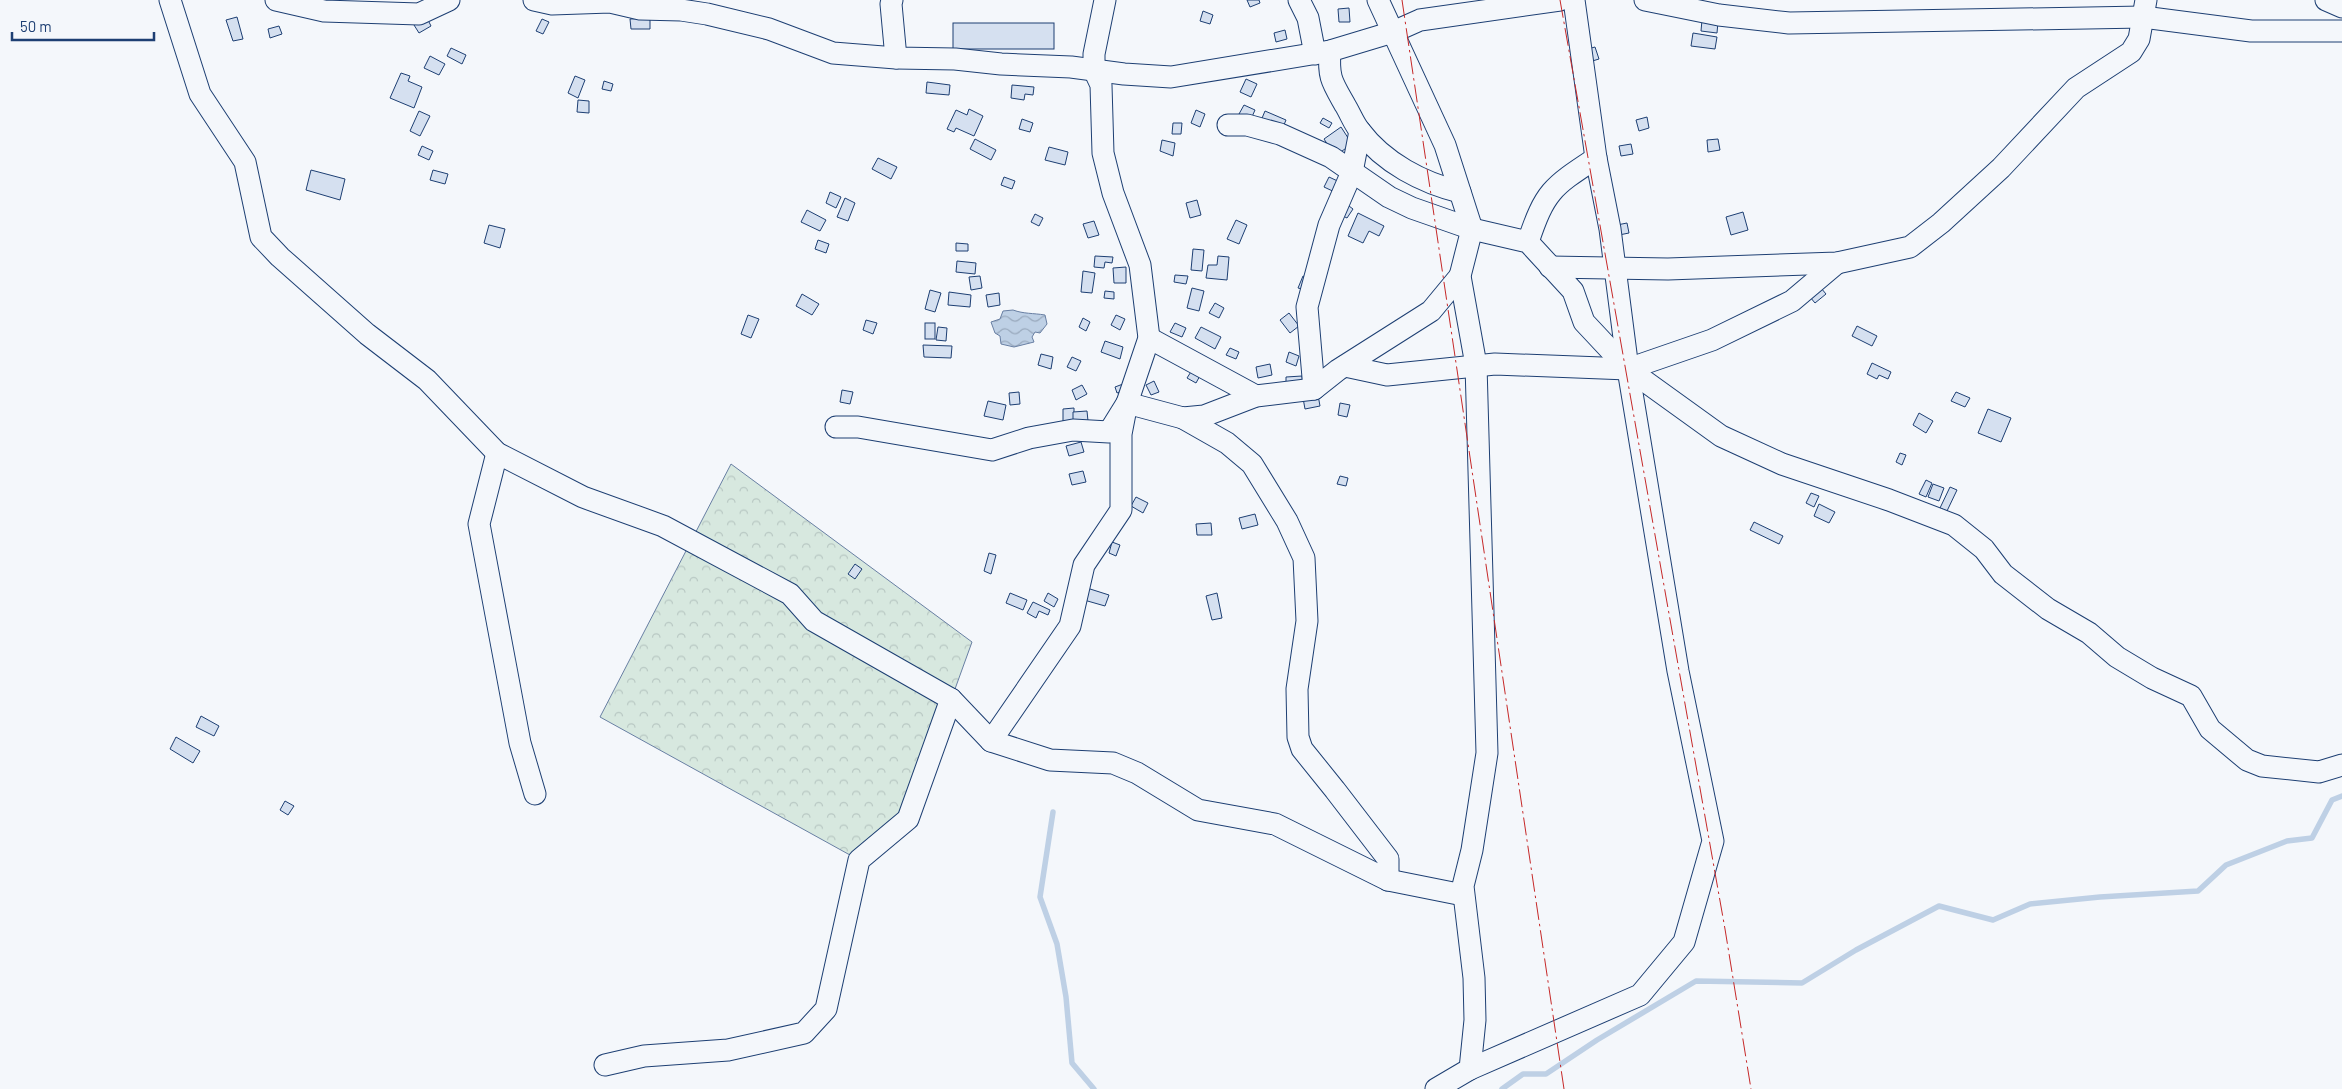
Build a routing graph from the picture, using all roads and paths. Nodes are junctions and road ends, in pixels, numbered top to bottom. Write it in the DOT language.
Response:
graph roads {
  1 [pos="170,0"];
  2 [pos="276,0"];
  3 [pos="449,0"];
  4 [pos="534,0"];
  5 [pos="892,0"];
  6 [pos="1105,0"];
  7 [pos="1300,0"];
  8 [pos="1378,0"];
  9 [pos="1560,0"];
  10 [pos="1574,0"];
  11 [pos="1646,0"];
  12 [pos="2326,0"];
  13 [pos="572,1"];
  14 [pos="2342,6"];
  15 [pos="2145,9"];
  16 [pos="2342,31"];
  17 [pos="1393,32"];
  18 [pos="1322,53"];
  19 [pos="896,58"];
  20 [pos="1094,70"];
  21 [pos="1228,124"];
  22 [pos="1360,131"];
  23 [pos="1596,158"];
  24 [pos="1352,172"];
  25 [pos="1460,192"];
  26 [pos="1472,229"];
  27 [pos="1528,242"];
  28 [pos="1837,263"];
  29 [pos="1550,267"];
  30 [pos="1615,267"];
  31 [pos="1460,276"];
  32 [pos="1149,338"];
  33 [pos="1476,365"];
  34 [pos="1345,366"];
  35 [pos="1628,369"];
  36 [pos="1314,389"];
  37 [pos="1256,396"];
  38 [pos="1127,403"];
  39 [pos="1183,418"];
  40 [pos="836,427"];
  41 [pos="497,453"];
  42 [pos="951,699"];
  43 [pos="991,741"];
  44 [pos="2342,765"];
  45 [pos="535,794"];
  46 [pos="1388,880"];
  47 [pos="1463,895"];
  48 [pos="605,1065"];
  49 [pos="1470,1069"];
  50 [pos="1436,1089"];
  1 -- 41 [label="street"];
  2 -- 3 [label="street"];
  4 -- 13 [label="street"];
  5 -- 19 [label="street"];
  6 -- 20 [label="street"];
  7 -- 18 [label="street"];
  8 -- 17 [label="street"];
  9 -- 17 [label="street"];
  10 -- 23 [label="street"];
  11 -- 15 [label="street"];
  12 -- 14 [label="street"];
  13 -- 19 [label="street"];
  15 -- 16 [label="street"];
  15 -- 28 [label="street"];
  17 -- 18 [label="street"];
  17 -- 25 [label="street"];
  18 -- 20 [label="street"];
  18 -- 22 [label="street"];
  19 -- 20 [label="street"];
  20 -- 32 [label="street"];
  21 -- 24 [label="street"];
  22 -- 24 [label="street"];
  22 -- 25 [label="street"];
  23 -- 27 [label="street"];
  23 -- 30 [label="street"];
  24 -- 26 [label="street"];
  24 -- 36 [label="street"];
  25 -- 26 [label="street"];
  26 -- 27 [label="street"];
  26 -- 31 [label="street"];
  27 -- 29 [label="street"];
  28 -- 30 [label="street"];
  28 -- 35 [label="street"];
  29 -- 30 [label="street"];
  29 -- 35 [label="street"];
  30 -- 35 [label="street"];
  31 -- 33 [label="street"];
  31 -- 34 [label="street"];
  32 -- 37 [label="street"];
  32 -- 38 [label="street"];
  33 -- 34 [label="street"];
  33 -- 35 [label="street"];
  33 -- 47 [label="street"];
  34 -- 36 [label="street"];
  35 -- 44 [label="street"];
  35 -- 49 [label="street"];
  36 -- 37 [label="street"];
  37 -- 39 [label="street"];
  38 -- 39 [label="street"];
  38 -- 40 [label="street"];
  38 -- 43 [label="street"];
  39 -- 46 [label="street"];
  41 -- 42 [label="street"];
  41 -- 45 [label="street"];
  42 -- 43 [label="street"];
  42 -- 48 [label="street"];
  43 -- 46 [label="street"];
  46 -- 47 [label="street"];
  47 -- 49 [label="street"];
  49 -- 50 [label="street"];
}
